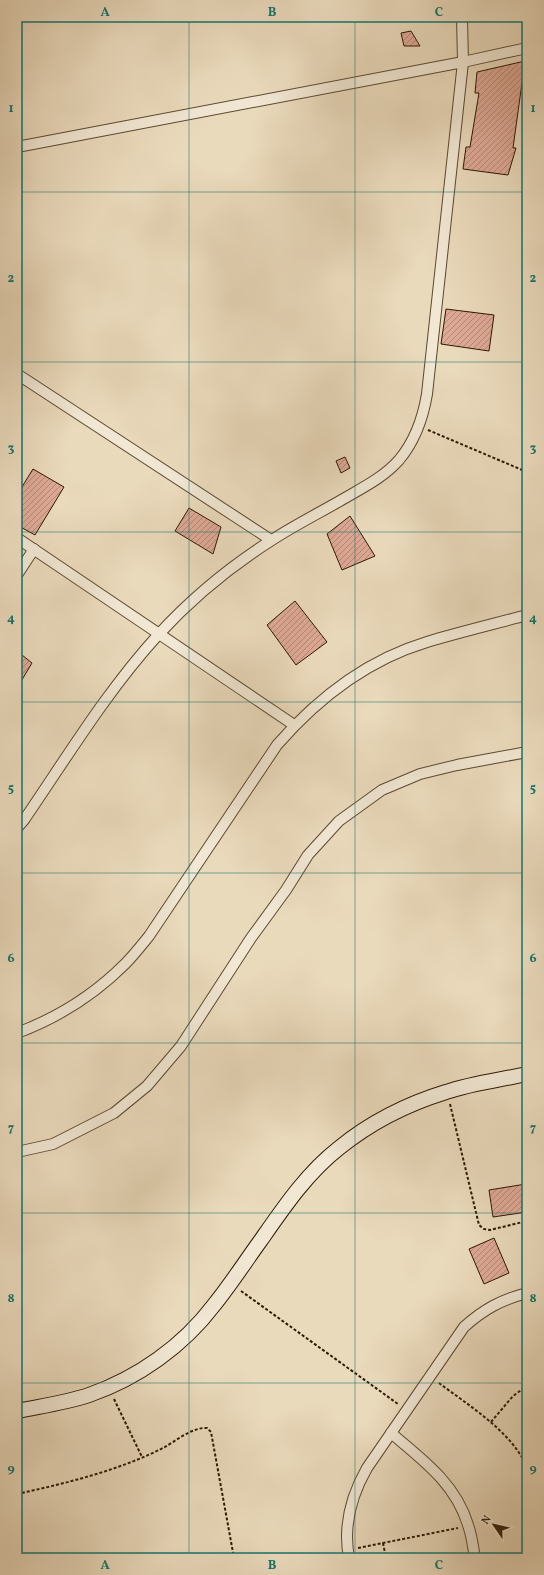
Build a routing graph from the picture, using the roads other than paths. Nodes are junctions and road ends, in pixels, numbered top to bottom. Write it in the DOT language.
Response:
graph roads {
  1 [pos="462,17"];
  2 [pos="527,48"];
  3 [pos="463,62"];
  4 [pos="17,147"];
  5 [pos="17,374"];
  6 [pos="17,538"];
  7 [pos="272,540"];
  8 [pos="34,550"];
  9 [pos="17,575"];
  10 [pos="527,615"];
  11 [pos="159,634"];
  12 [pos="294,725"];
  13 [pos="527,752"];
  14 [pos="17,828"];
  15 [pos="17,1033"];
  16 [pos="527,1074"];
  17 [pos="17,1152"];
  18 [pos="527,1293"];
  19 [pos="17,1411"];
  20 [pos="391,1433"];
  21 [pos="349,1554"];
  22 [pos="475,1558"];
  1 -- 3 [label="street"];
  2 -- 3 [label="street"];
  3 -- 4 [label="street"];
  3 -- 7 [label="street"];
  5 -- 7 [label="street"];
  6 -- 8 [label="street"];
  7 -- 11 [label="street"];
  8 -- 9 [label="street"];
  8 -- 11 [label="street"];
  10 -- 12 [label="street"];
  11 -- 12 [label="street"];
  11 -- 14 [label="street"];
  12 -- 15 [label="street"];
  13 -- 17 [label="street"];
  16 -- 19 [label="street"];
  18 -- 20 [label="street"];
  20 -- 21 [label="street"];
  20 -- 22 [label="street"];
}
